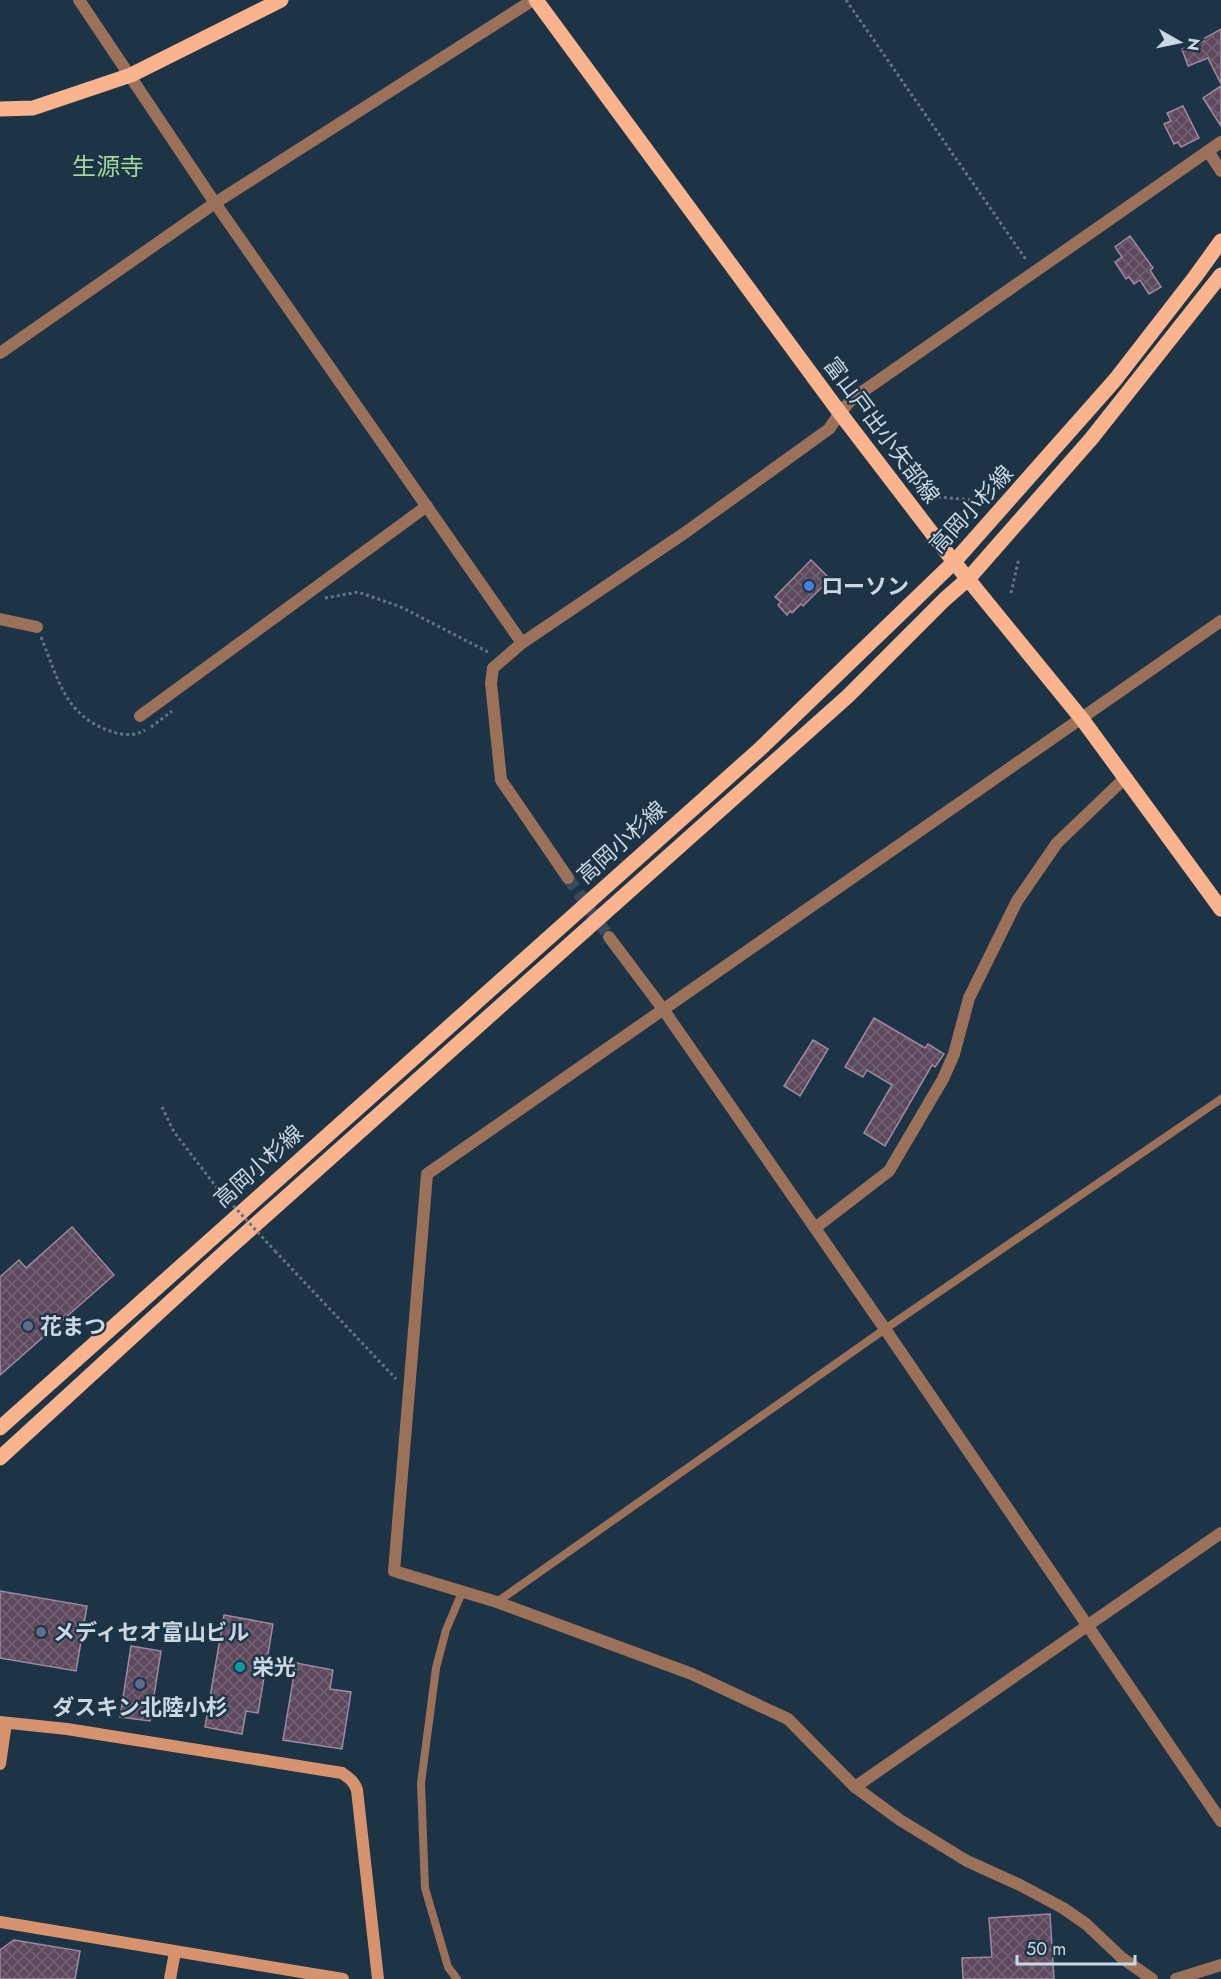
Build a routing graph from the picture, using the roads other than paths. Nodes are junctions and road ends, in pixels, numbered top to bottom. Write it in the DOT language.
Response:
graph roads {
  1 [pos="79,0"];
  2 [pos="281,0"];
  3 [pos="534,0"];
  4 [pos="131,75"];
  5 [pos="0,109"];
  6 [pos="1221,142"];
  7 [pos="1208,151"];
  8 [pos="1221,171"];
  9 [pos="216,203"];
  10 [pos="1221,241"];
  11 [pos="1221,275"];
  12 [pos="0,354"];
  13 [pos="840,413"];
  14 [pos="427,506"];
  15 [pos="954,562"];
  16 [pos="969,578"];
  17 [pos="0,619"];
  18 [pos="1221,621"];
  19 [pos="37,627"];
  20 [pos="522,643"];
  21 [pos="140,716"];
  22 [pos="1082,719"];
  23 [pos="1126,777"];
  24 [pos="568,878"];
  25 [pos="1221,909"];
  26 [pos="609,937"];
  27 [pos="663,1010"];
  28 [pos="1221,1099"];
  29 [pos="815,1228"];
  30 [pos="885,1329"];
  31 [pos="0,1428"];
  32 [pos="0,1458"];
  33 [pos="1221,1533"];
  34 [pos="463,1590"];
  35 [pos="497,1602"];
  36 [pos="1086,1626"];
  37 [pos="3,1722"];
  38 [pos="0,1764"];
  39 [pos="855,1786"];
  40 [pos="1221,1821"];
  41 [pos="0,1922"];
  42 [pos="175,1952"];
  43 [pos="1221,1965"];
  44 [pos="170,1979"];
  45 [pos="342,1979"];
  46 [pos="378,1979"];
  47 [pos="457,1979"];
  48 [pos="1152,1979"];
  49 [pos="1176,1979"];
  1 -- 4 [label="street"];
  2 -- 4 [label="main road"];
  3 -- 9 [label="street"];
  3 -- 13 [label="main road, 富山戸出小矢部線"];
  4 -- 5 [label="main road"];
  4 -- 9 [label="street"];
  6 -- 7 [label="street"];
  7 -- 8 [label="street"];
  7 -- 13 [label="street"];
  9 -- 12 [label="street"];
  9 -- 14 [label="street"];
  10 -- 15 [label="main road, 高岡小杉線"];
  11 -- 16 [label="main road, 高岡小杉線"];
  13 -- 15 [label="main road, 富山戸出小矢部線"];
  13 -- 20 [label="street"];
  14 -- 20 [label="street"];
  14 -- 21 [label="street"];
  15 -- 16 [label="main road, 富山戸出小矢部線"];
  15 -- 31 [label="main road, 高岡小杉線"];
  16 -- 22 [label="main road, 富山戸出小矢部線"];
  16 -- 32 [label="main road, 高岡小杉線"];
  17 -- 19 [label="street"];
  18 -- 22 [label="street"];
  20 -- 24 [label="street"];
  22 -- 23 [label="main road, 富山戸出小矢部線"];
  22 -- 27 [label="street"];
  23 -- 25 [label="main road, 富山戸出小矢部線"];
  23 -- 29 [label="street"];
  26 -- 27 [label="street"];
  27 -- 29 [label="street"];
  27 -- 34 [label="street"];
  28 -- 30 [label="lane"];
  29 -- 30 [label="street"];
  30 -- 35 [label="lane"];
  30 -- 36 [label="street"];
  33 -- 36 [label="street"];
  34 -- 35 [label="street"];
  34 -- 47 [label="lane"];
  35 -- 39 [label="street"];
  36 -- 39 [label="street"];
  36 -- 40 [label="street"];
  37 -- 38 [label="street"];
  37 -- 46 [label="street"];
  39 -- 48 [label="street"];
  41 -- 42 [label="street"];
  42 -- 44 [label="street"];
  42 -- 45 [label="street"];
  43 -- 49 [label="street"];
}
